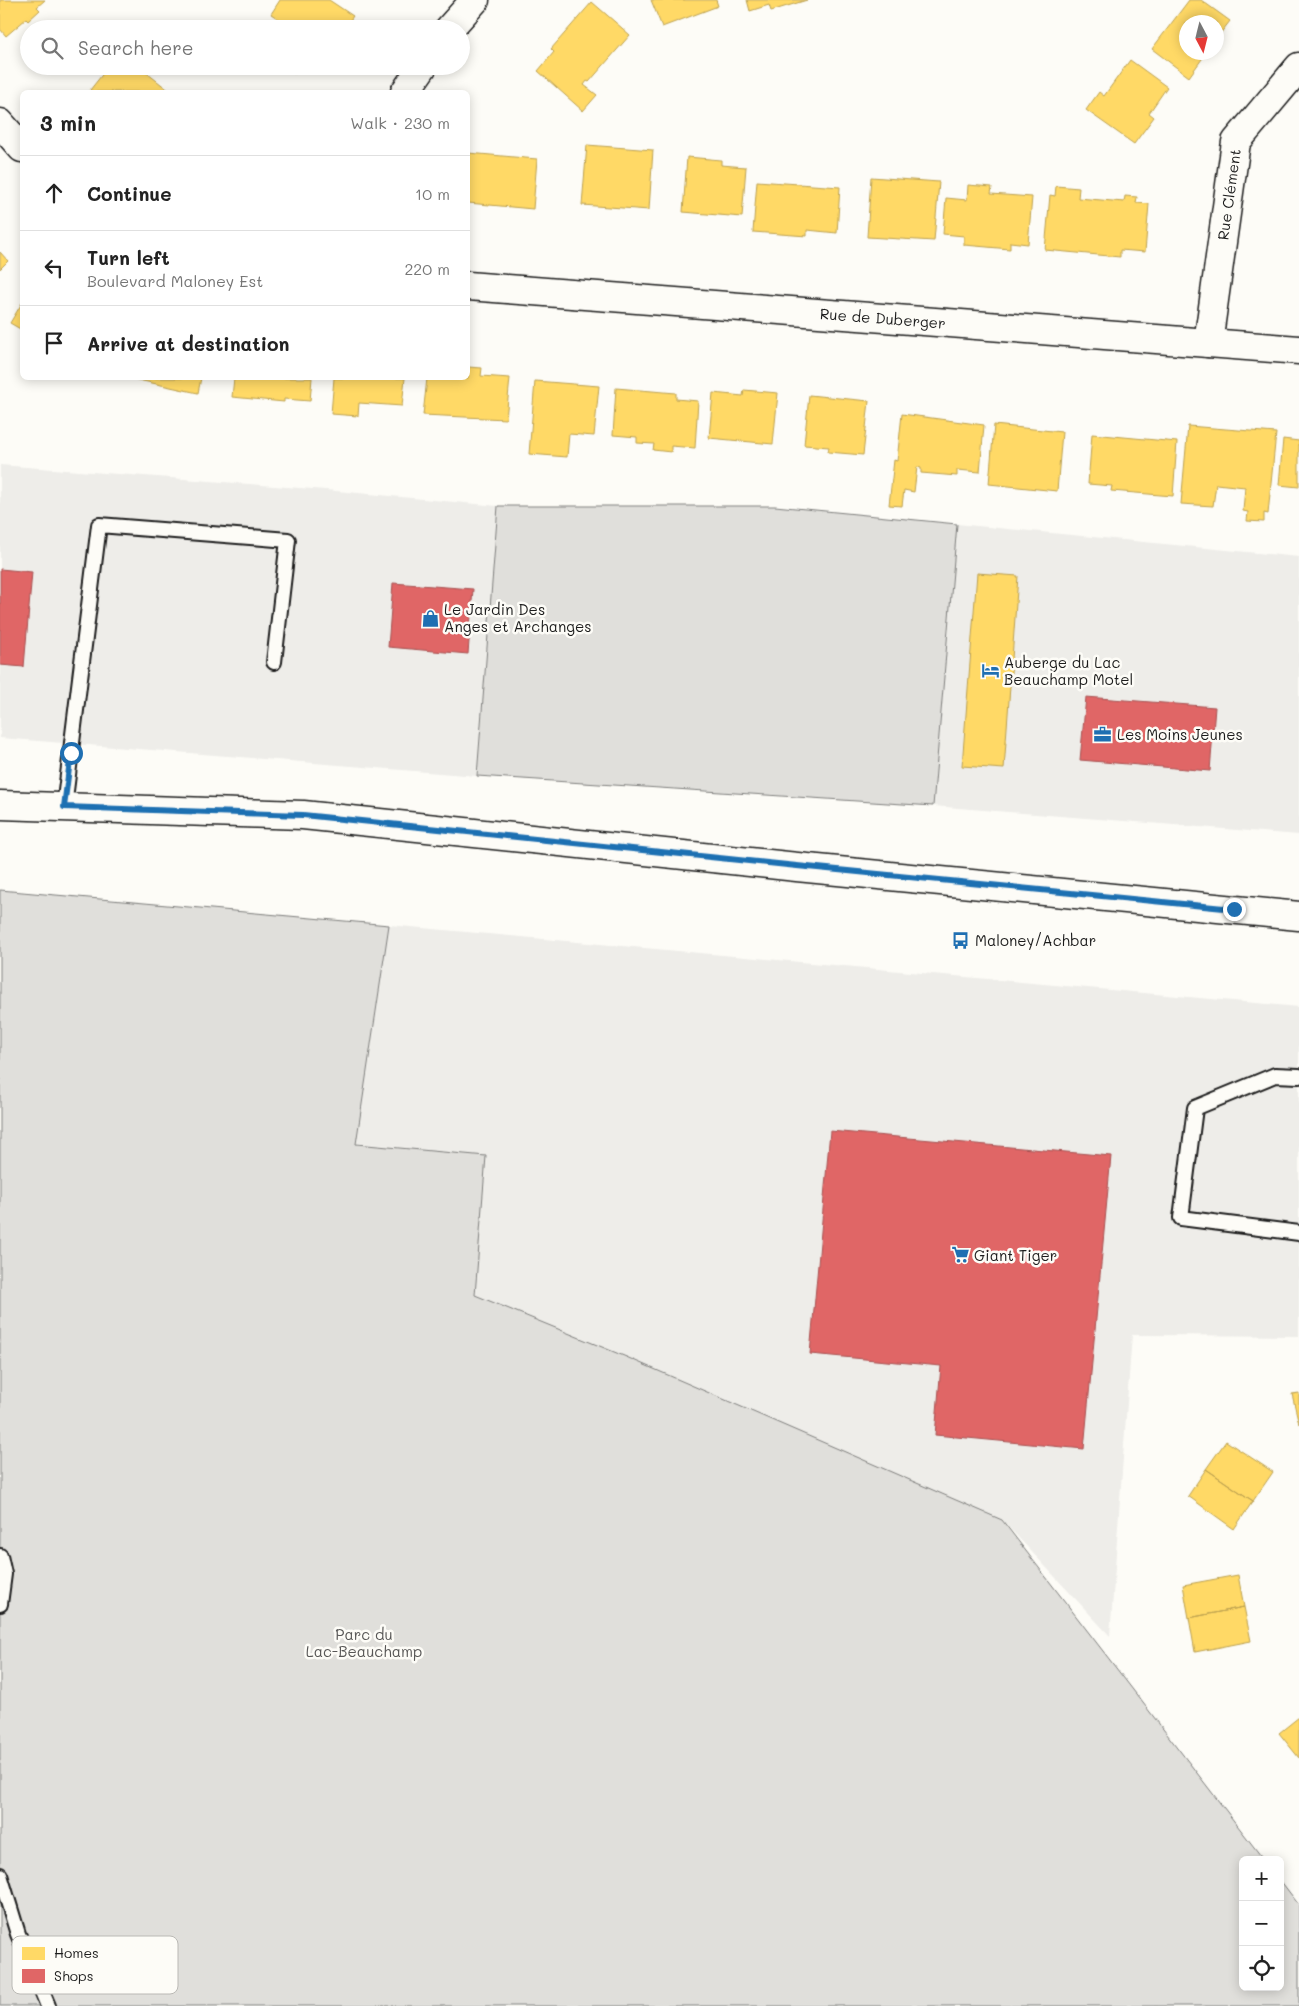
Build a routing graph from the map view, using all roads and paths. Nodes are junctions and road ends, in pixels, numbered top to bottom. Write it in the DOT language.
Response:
graph roads {
  1 [pos="475,0"];
  2 [pos="457,20"];
  3 [pos="1299,67"];
  4 [pos="417,75"];
  5 [pos="406,90"];
  6 [pos="0,123"];
  7 [pos="20,146"];
  8 [pos="470,286"];
  9 [pos="1208,343"];
  10 [pos="1299,350"];
  11 [pos="274,662"];
  12 [pos="0,804"];
  13 [pos="64,807"];
  14 [pos="1299,916"];
  15 [pos="1299,1076"];
  16 [pos="1299,1233"];
  17 [pos="0,1556"];
  18 [pos="0,1604"];
  19 [pos="0,1875"];
  20 [pos="19,1936"];
  21 [pos="43,1994"];
  22 [pos="48,2006"];
  1 -- 2 [label="main road"];
  3 -- 9 [label="main road, Rue Clément"];
  4 -- 5 [label="main road"];
  6 -- 7 [label="main road"];
  8 -- 9 [label="main road, Rue de Duberger"];
  9 -- 10 [label="main road, Rue de Duberger"];
  11 -- 13 [label="lane"];
  12 -- 13 [label="main road"];
  13 -- 14 [label="main road"];
  15 -- 16 [label="lane"];
  17 -- 18 [label="lane"];
  19 -- 20 [label="lane"];
  21 -- 22 [label="lane"];
}
